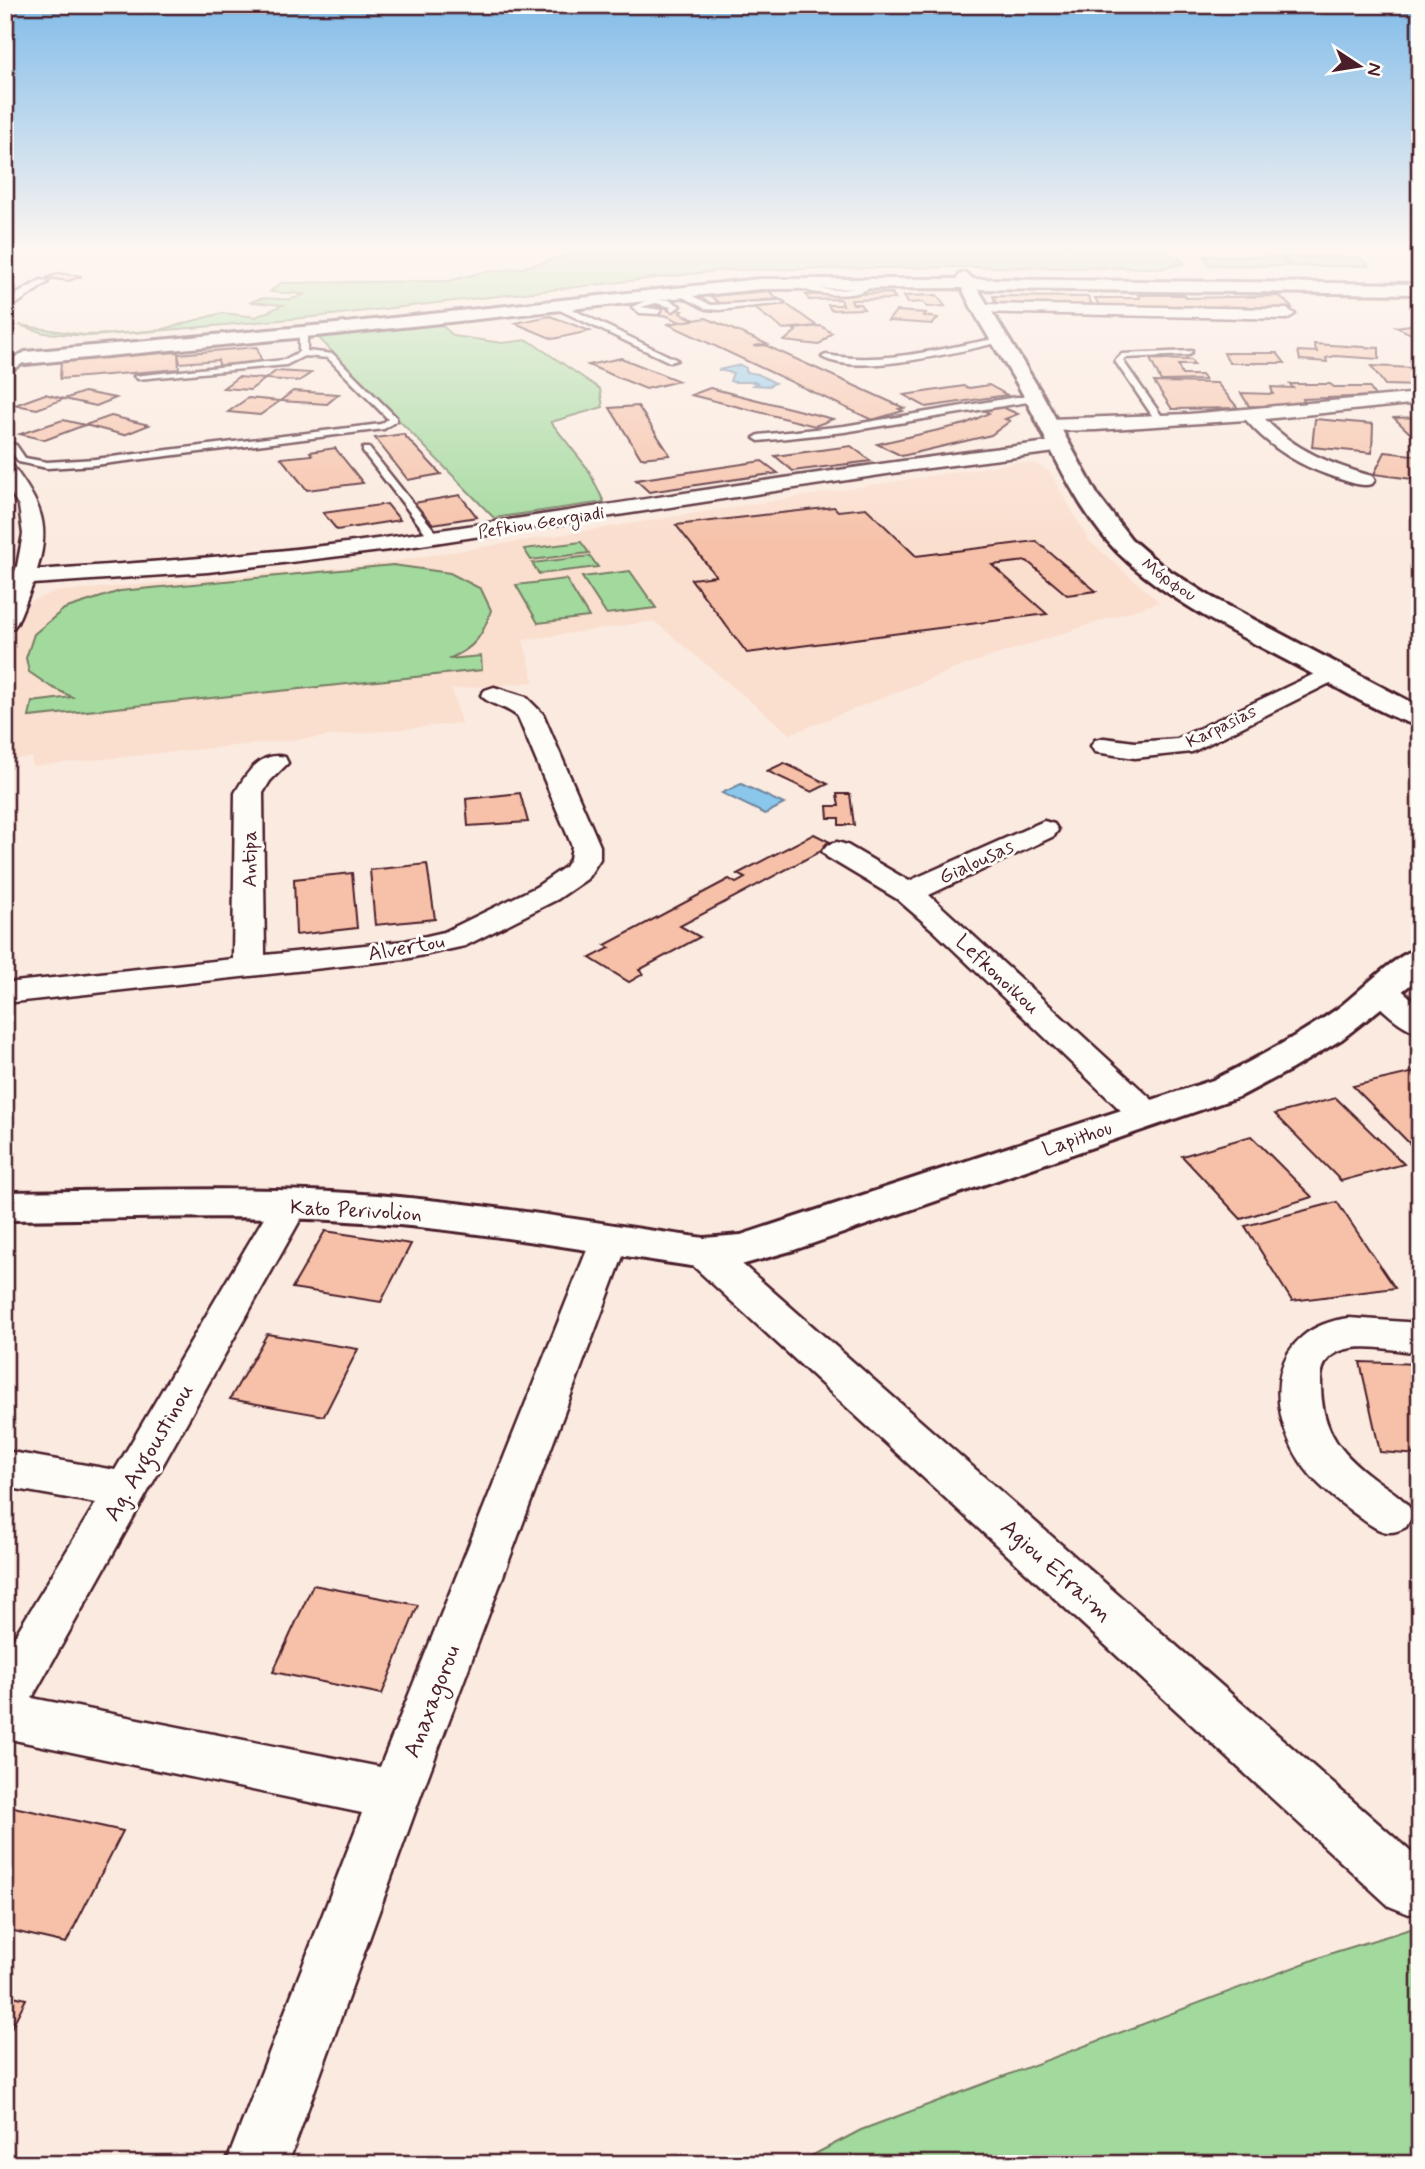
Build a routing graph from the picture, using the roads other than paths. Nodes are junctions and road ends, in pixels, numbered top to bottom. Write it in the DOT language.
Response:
graph roads {
  1 [pos="70,346"];
  2 [pos="147,346"];
  3 [pos="303,346"];
  4 [pos="644,346"];
  5 [pos="989,346"];
  6 [pos="1000,346"];
  7 [pos="303,353"];
  8 [pos="1189,353"];
  9 [pos="827,357"];
  10 [pos="17,358"];
  11 [pos="673,360"];
  12 [pos="138,376"];
  13 [pos="1420,398"];
  14 [pos="1036,400"];
  15 [pos="1253,417"];
  16 [pos="1161,422"];
  17 [pos="1053,436"];
  18 [pos="760,438"];
  19 [pos="5,447"];
  20 [pos="366,450"];
  21 [pos="5,469"];
  22 [pos="1365,480"];
  23 [pos="435,538"];
  24 [pos="23,579"];
  25 [pos="5,623"];
  26 [pos="1331,673"];
  27 [pos="494,695"];
  28 [pos="1420,718"];
  29 [pos="1104,746"];
  30 [pos="275,763"];
  31 [pos="1044,830"];
  32 [pos="837,851"];
  33 [pos="908,893"];
  34 [pos="1420,958"];
  35 [pos="249,966"];
  36 [pos="1384,992"];
  37 [pos="5,993"];
  38 [pos="1420,1023"];
  39 [pos="1146,1114"];
  40 [pos="5,1206"];
  41 [pos="289,1206"];
  42 [pos="610,1240"];
  43 [pos="704,1253"];
  44 [pos="1420,1338"];
  45 [pos="5,1469"];
  46 [pos="127,1490"];
  47 [pos="1390,1514"];
  48 [pos="5,1698"];
  49 [pos="5,1715"];
  50 [pos="395,1795"];
  51 [pos="1409,1887"];
  52 [pos="257,2164"];
  1 -- 10 [label="main road"];
  2 -- 10 [label="main road"];
  3 -- 7 [label="lane"];
  4 -- 11 [label="lane"];
  5 -- 9 [label="lane"];
  6 -- 14 [label="main road, Μόρφου"];
  7 -- 12 [label="lane"];
  7 -- 19 [label="lane"];
  8 -- 16 [label="lane"];
  13 -- 15 [label="street, Pefkiou Georgiadi"];
  14 -- 17 [label="main road, Μόρφου"];
  14 -- 18 [label="lane"];
  15 -- 16 [label="street, Pefkiou Georgiadi"];
  15 -- 22 [label="street"];
  16 -- 17 [label="street, Pefkiou Georgiadi"];
  17 -- 23 [label="street, Pefkiou Georgiadi"];
  17 -- 26 [label="main road, Μόρφου"];
  20 -- 23 [label="lane"];
  21 -- 24 [label="street"];
  23 -- 24 [label="street, Pefkiou Georgiadi"];
  24 -- 25 [label="street"];
  26 -- 28 [label="main road, Μόρφου"];
  26 -- 29 [label="street, Karpasias"];
  27 -- 35 [label="street, Alvertou"];
  30 -- 35 [label="street, Antipa"];
  31 -- 33 [label="street, Gialousas"];
  32 -- 33 [label="street, Lefkonoikou"];
  33 -- 39 [label="street, Lefkonoikou"];
  34 -- 36 [label="main road, Lapithou"];
  35 -- 37 [label="street, Alvertou"];
  36 -- 38 [label="street"];
  36 -- 39 [label="main road, Lapithou"];
  39 -- 43 [label="main road, Lapithou"];
  40 -- 41 [label="main road, Kato Perivolion"];
  41 -- 42 [label="main road, Kato Perivolion"];
  41 -- 46 [label="street, Ag. Avgoustinou"];
  42 -- 43 [label="main road, Kato Perivolion"];
  42 -- 50 [label="street, Anaxagorou"];
  43 -- 51 [label="street, Agiou Efraim"];
  44 -- 47 [label="street"];
  45 -- 46 [label="street"];
  46 -- 48 [label="street, Ag. Avgoustinou"];
  49 -- 50 [label="street"];
  50 -- 52 [label="street, Anaxagorou"];
}
